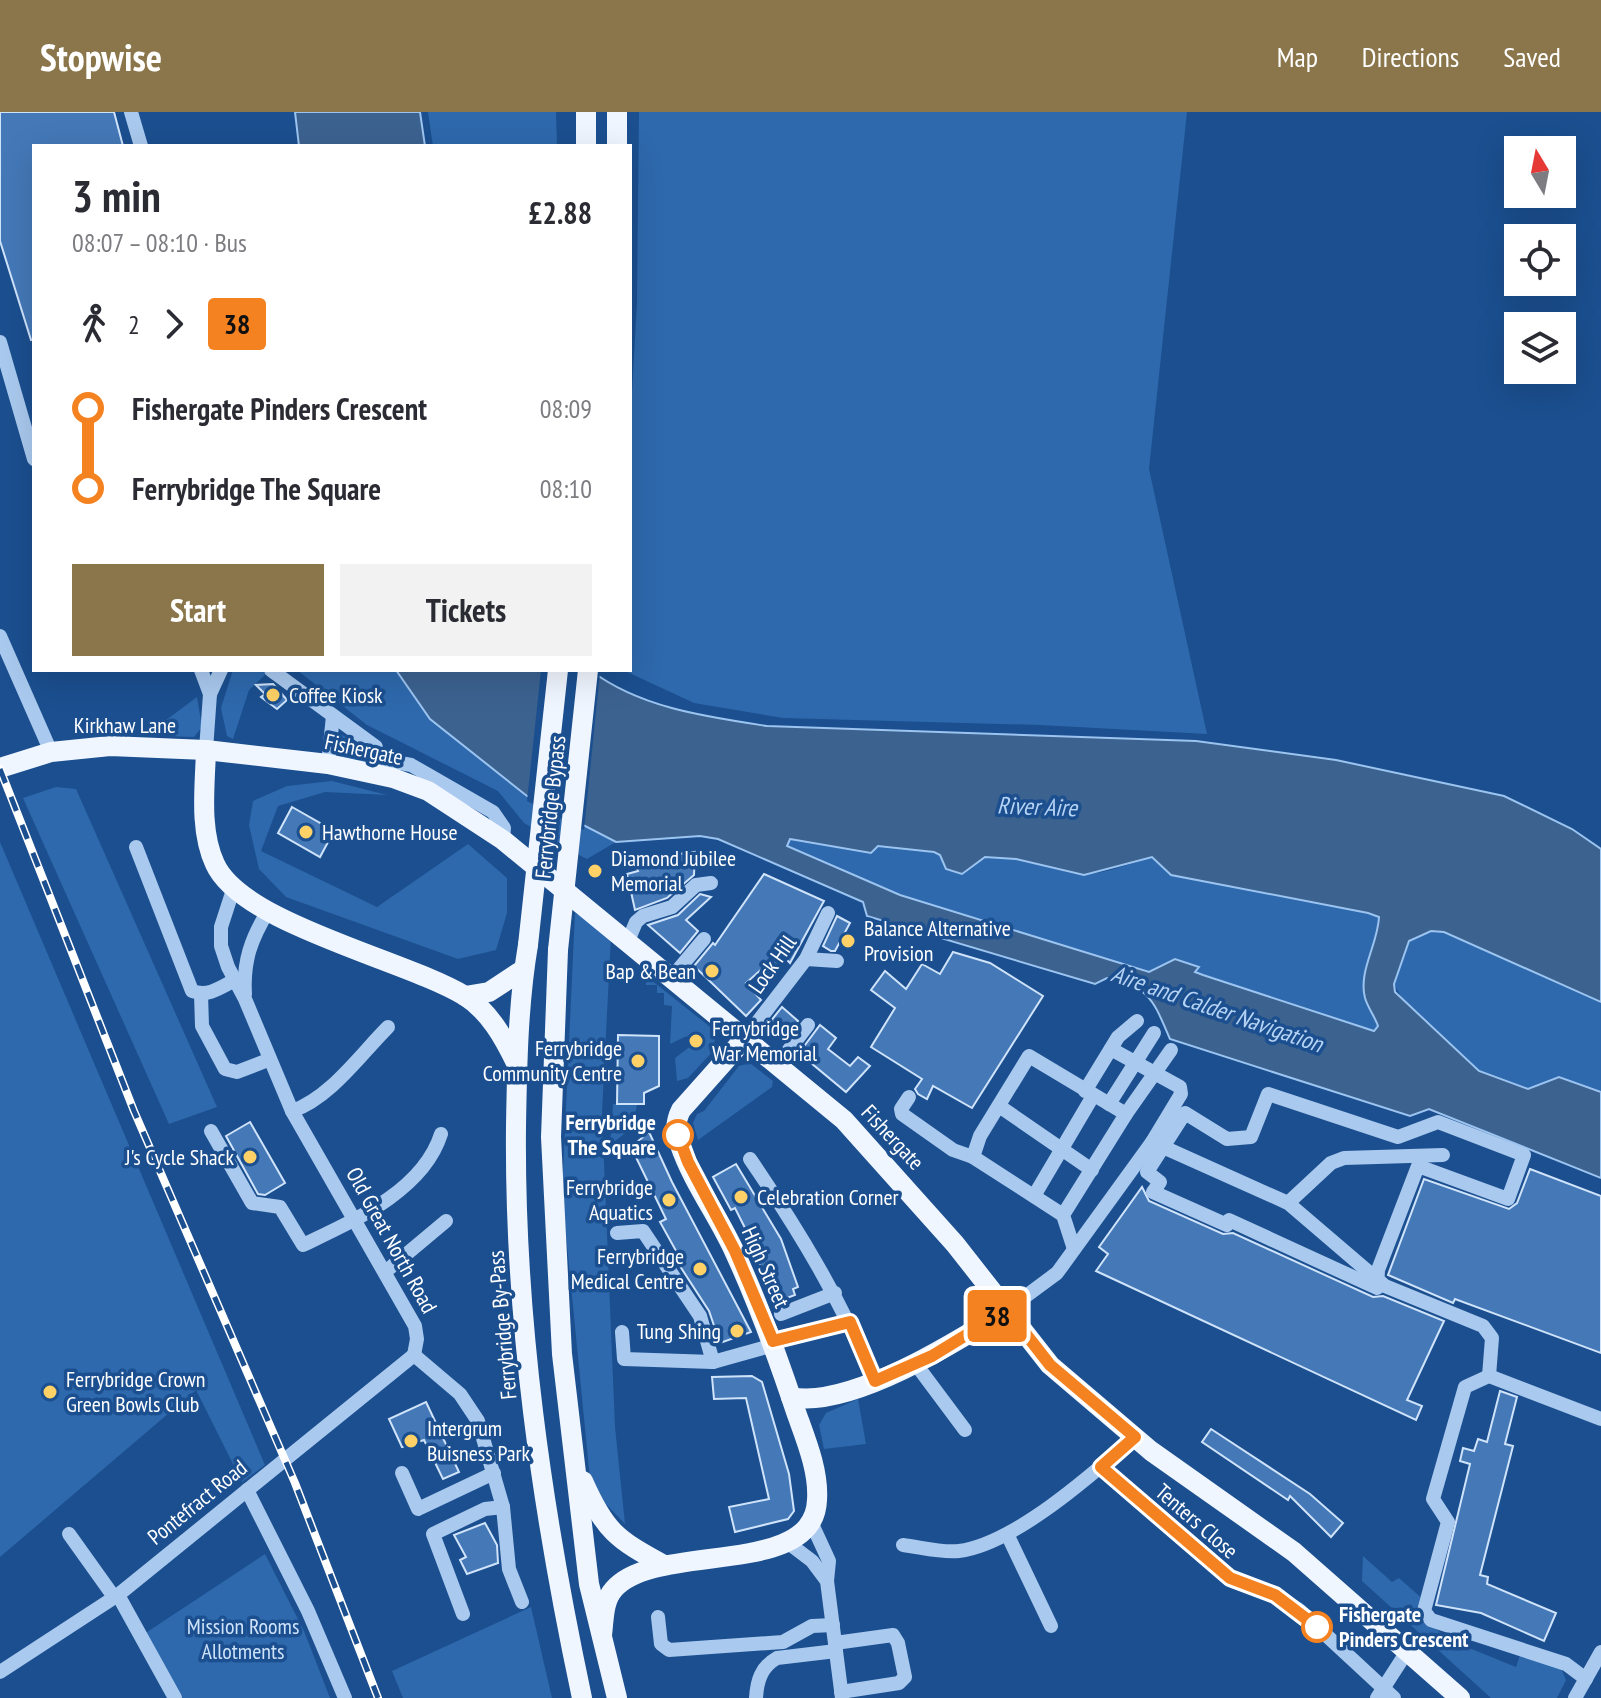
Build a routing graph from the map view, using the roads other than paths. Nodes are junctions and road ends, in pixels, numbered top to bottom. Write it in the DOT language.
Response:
graph roads {
  1 [pos="131,112"];
  2 [pos="586,112"];
  3 [pos="617,112"];
  4 [pos="140,144"];
  5 [pos="586,144"];
  6 [pos="617,144"];
  7 [pos="0,342"];
  8 [pos="32,452"];
  9 [pos="0,636"];
  10 [pos="202,672"];
  11 [pos="220,672"];
  12 [pos="274,672"];
  13 [pos="558,672"];
  14 [pos="588,672"];
  15 [pos="210,694"];
  16 [pos="333,716"];
  17 [pos="376,747"];
  18 [pos="206,750"];
  19 [pos="51,752"];
  20 [pos="328,764"];
  21 [pos="0,768"];
  22 [pos="136,847"];
  23 [pos="711,883"];
  24 [pos="233,890"];
  25 [pos="268,911"];
  26 [pos="828,913"];
  27 [pos="704,939"];
  28 [pos="628,941"];
  29 [pos="528,945"];
  30 [pos="806,959"];
  31 [pos="837,961"];
  32 [pos="524,969"];
  33 [pos="672,977"];
  34 [pos="235,980"];
  35 [pos="201,994"];
  36 [pos="465,996"];
  37 [pos="245,999"];
  38 [pos="1137,1021"];
  39 [pos="808,1025"];
  40 [pos="388,1027"];
  41 [pos="1154,1033"];
  42 [pos="746,1037"];
  43 [pos="1111,1049"];
  44 [pos="1171,1050"];
  45 [pos="268,1060"];
  46 [pos="1136,1061"];
  47 [pos="778,1064"];
  48 [pos="517,1065"];
  49 [pos="1155,1072"];
  50 [pos="1089,1094"];
  51 [pos="909,1097"];
  52 [pos="1109,1104"];
  53 [pos="999,1106"];
  54 [pos="292,1111"];
  55 [pos="1126,1114"];
  56 [pos="211,1131"];
  57 [pos="441,1134"];
  58 [pos="1157,1145"];
  59 [pos="1062,1149"];
  60 [pos="1443,1155"];
  61 [pos="973,1157"];
  62 [pos="750,1159"];
  63 [pos="1092,1170"];
  64 [pos="1034,1196"];
  65 [pos="1288,1203"];
  66 [pos="1063,1215"];
  67 [pos="356,1220"];
  68 [pos="446,1221"];
  69 [pos="617,1233"];
  70 [pos="1074,1249"];
  71 [pos="385,1272"];
  72 [pos="1378,1280"];
  73 [pos="835,1293"];
  74 [pos="1007,1310"];
  75 [pos="781,1314"];
  76 [pos="850,1322"];
  77 [pos="622,1332"];
  78 [pos="773,1343"];
  79 [pos="414,1355"];
  80 [pos="713,1362"];
  81 [pos="915,1363"];
  82 [pos="1489,1376"];
  83 [pos="875,1381"];
  84 [pos="828,1396"];
  85 [pos="791,1397"];
  86 [pos="1601,1419"];
  87 [pos="802,1430"];
  88 [pos="965,1430"];
  89 [pos="1135,1437"];
  90 [pos="573,1459"];
  91 [pos="1101,1467"];
  92 [pos="402,1473"];
  93 [pos="494,1473"];
  94 [pos="247,1490"];
  95 [pos="501,1500"];
  96 [pos="812,1524"];
  97 [pos="69,1534"];
  98 [pos="1008,1536"];
  99 [pos="787,1542"];
  100 [pos="903,1545"];
  101 [pos="664,1565"];
  102 [pos="827,1581"];
  103 [pos="116,1596"];
  104 [pos="522,1602"];
  105 [pos="463,1614"];
  106 [pos="658,1617"];
  107 [pos="833,1625"];
  108 [pos="1051,1626"];
  109 [pos="602,1635"];
  110 [pos="835,1647"];
  111 [pos="1408,1650"];
  112 [pos="1601,1652"];
  113 [pos="1,1670"];
  114 [pos="1586,1679"];
  115 [pos="841,1695"];
  116 [pos="1385,1695"];
  117 [pos="175,1698"];
  118 [pos="345,1698"];
  119 [pos="582,1698"];
  120 [pos="617,1698"];
  121 [pos="756,1698"];
  122 [pos="1460,1698"];
  123 [pos="1575,1698"];
  1 -- 4 [label="street"];
  2 -- 5 [label="main road"];
  3 -- 6 [label="main road"];
  7 -- 8 [label="street"];
  9 -- 19 [label="street"];
  10 -- 15 [label="street"];
  11 -- 15 [label="street"];
  12 -- 16 [label="street"];
  13 -- 29 [label="main road, Ferrybridge Bypass, bridge"];
  14 -- 90 [label="main road, Ferrybridge Bypass, bridge"];
  15 -- 18 [label="street"];
  16 -- 17 [label="street"];
  16 -- 20 [label="street"];
  18 -- 19 [label="main road, Kirkhaw Lane"];
  18 -- 20 [label="main road, Fishergate"];
  18 -- 24 [label="main road"];
  19 -- 21 [label="main road, Kirkhaw Lane"];
  20 -- 28 [label="main road, Fishergate"];
  22 -- 35 [label="street"];
  23 -- 28 [label="street"];
  24 -- 25 [label="main road"];
  24 -- 34 [label="street, Old Great North Road"];
  25 -- 36 [label="main road"];
  25 -- 37 [label="street, Old Great North Road"];
  26 -- 30 [label="street, Lock Hill"];
  27 -- 33 [label="street"];
  28 -- 33 [label="main road, Fishergate"];
  29 -- 32 [label="main road, Ferrybridge By-Pass"];
  30 -- 31 [label="street"];
  30 -- 42 [label="street, Lock Hill"];
  32 -- 36 [label="main road"];
  32 -- 48 [label="main road, Ferrybridge By-Pass"];
  33 -- 42 [label="main road, Fishergate"];
  34 -- 35 [label="street"];
  34 -- 37 [label="street, Old Great North Road"];
  35 -- 45 [label="street"];
  36 -- 48 [label="main road"];
  37 -- 45 [label="street, Old Great North Road"];
  38 -- 43 [label="street"];
  39 -- 47 [label="street"];
  40 -- 54 [label="street"];
  41 -- 46 [label="street"];
  42 -- 47 [label="main road, Fishergate"];
  42 -- 78 [label="main road, High Street"];
  43 -- 46 [label="street"];
  43 -- 50 [label="street"];
  44 -- 49 [label="street"];
  45 -- 54 [label="street, Old Great North Road"];
  46 -- 49 [label="street"];
  46 -- 52 [label="street"];
  47 -- 74 [label="main road, Fishergate"];
  48 -- 119 [label="main road, Ferrybridge By-Pass"];
  49 -- 55 [label="street"];
  49 -- 58 [label="street"];
  50 -- 52 [label="street"];
  50 -- 53 [label="street"];
  50 -- 59 [label="street"];
  51 -- 61 [label="street"];
  52 -- 55 [label="street"];
  53 -- 59 [label="street"];
  53 -- 61 [label="street"];
  54 -- 67 [label="street, Old Great North Road"];
  55 -- 63 [label="street"];
  56 -- 67 [label="street"];
  57 -- 67 [label="street"];
  58 -- 65 [label="street"];
  58 -- 70 [label="street"];
  58 -- 72 [label="street"];
  58 -- 72 [label="street"];
  59 -- 63 [label="street"];
  59 -- 64 [label="street"];
  60 -- 65 [label="street"];
  61 -- 64 [label="street"];
  62 -- 73 [label="street"];
  63 -- 66 [label="street"];
  64 -- 66 [label="street"];
  65 -- 72 [label="street"];
  66 -- 70 [label="street"];
  67 -- 71 [label="street, Old Great North Road"];
  68 -- 71 [label="street"];
  69 -- 80 [label="street"];
  70 -- 74 [label="street"];
  71 -- 79 [label="street, Old Great North Road"];
  72 -- 82 [label="street"];
  73 -- 75 [label="street"];
  73 -- 76 [label="street"];
  74 -- 81 [label="main road"];
  74 -- 89 [label="main road, Fishergate"];
  76 -- 78 [label="street"];
  76 -- 83 [label="street"];
  77 -- 80 [label="street"];
  78 -- 80 [label="street"];
  78 -- 85 [label="main road, High Street"];
  79 -- 93 [label="street"];
  79 -- 94 [label="street, Pontefract Road"];
  81 -- 83 [label="main road"];
  81 -- 88 [label="street"];
  82 -- 86 [label="street"];
  82 -- 114 [label="street"];
  83 -- 84 [label="main road"];
  84 -- 85 [label="main road"];
  84 -- 87 [label="main road"];
  85 -- 87 [label="main road, High Street"];
  87 -- 96 [label="main road, High Street"];
  89 -- 91 [label="street"];
  89 -- 111 [label="main road, Fishergate"];
  90 -- 101 [label="main road"];
  90 -- 109 [label="main road"];
  91 -- 98 [label="street"];
  91 -- 116 [label="street, Tenters Close"];
  92 -- 93 [label="street"];
  93 -- 95 [label="street"];
  94 -- 103 [label="street, Pontefract Road"];
  94 -- 118 [label="street"];
  95 -- 104 [label="street"];
  95 -- 105 [label="street"];
  96 -- 99 [label="main road"];
  96 -- 102 [label="street"];
  97 -- 103 [label="street"];
  98 -- 100 [label="street"];
  98 -- 108 [label="street"];
  99 -- 101 [label="main road"];
  99 -- 102 [label="street"];
  101 -- 109 [label="main road"];
  102 -- 107 [label="street"];
  103 -- 113 [label="street, Pontefract Road"];
  103 -- 117 [label="street"];
  106 -- 107 [label="street"];
  107 -- 110 [label="street"];
  109 -- 120 [label="main road"];
  110 -- 115 [label="street"];
  110 -- 115 [label="street"];
  110 -- 121 [label="street"];
  111 -- 116 [label="street"];
  111 -- 122 [label="main road, Fishergate"];
  112 -- 114 [label="street"];
  114 -- 123 [label="street"];
}
